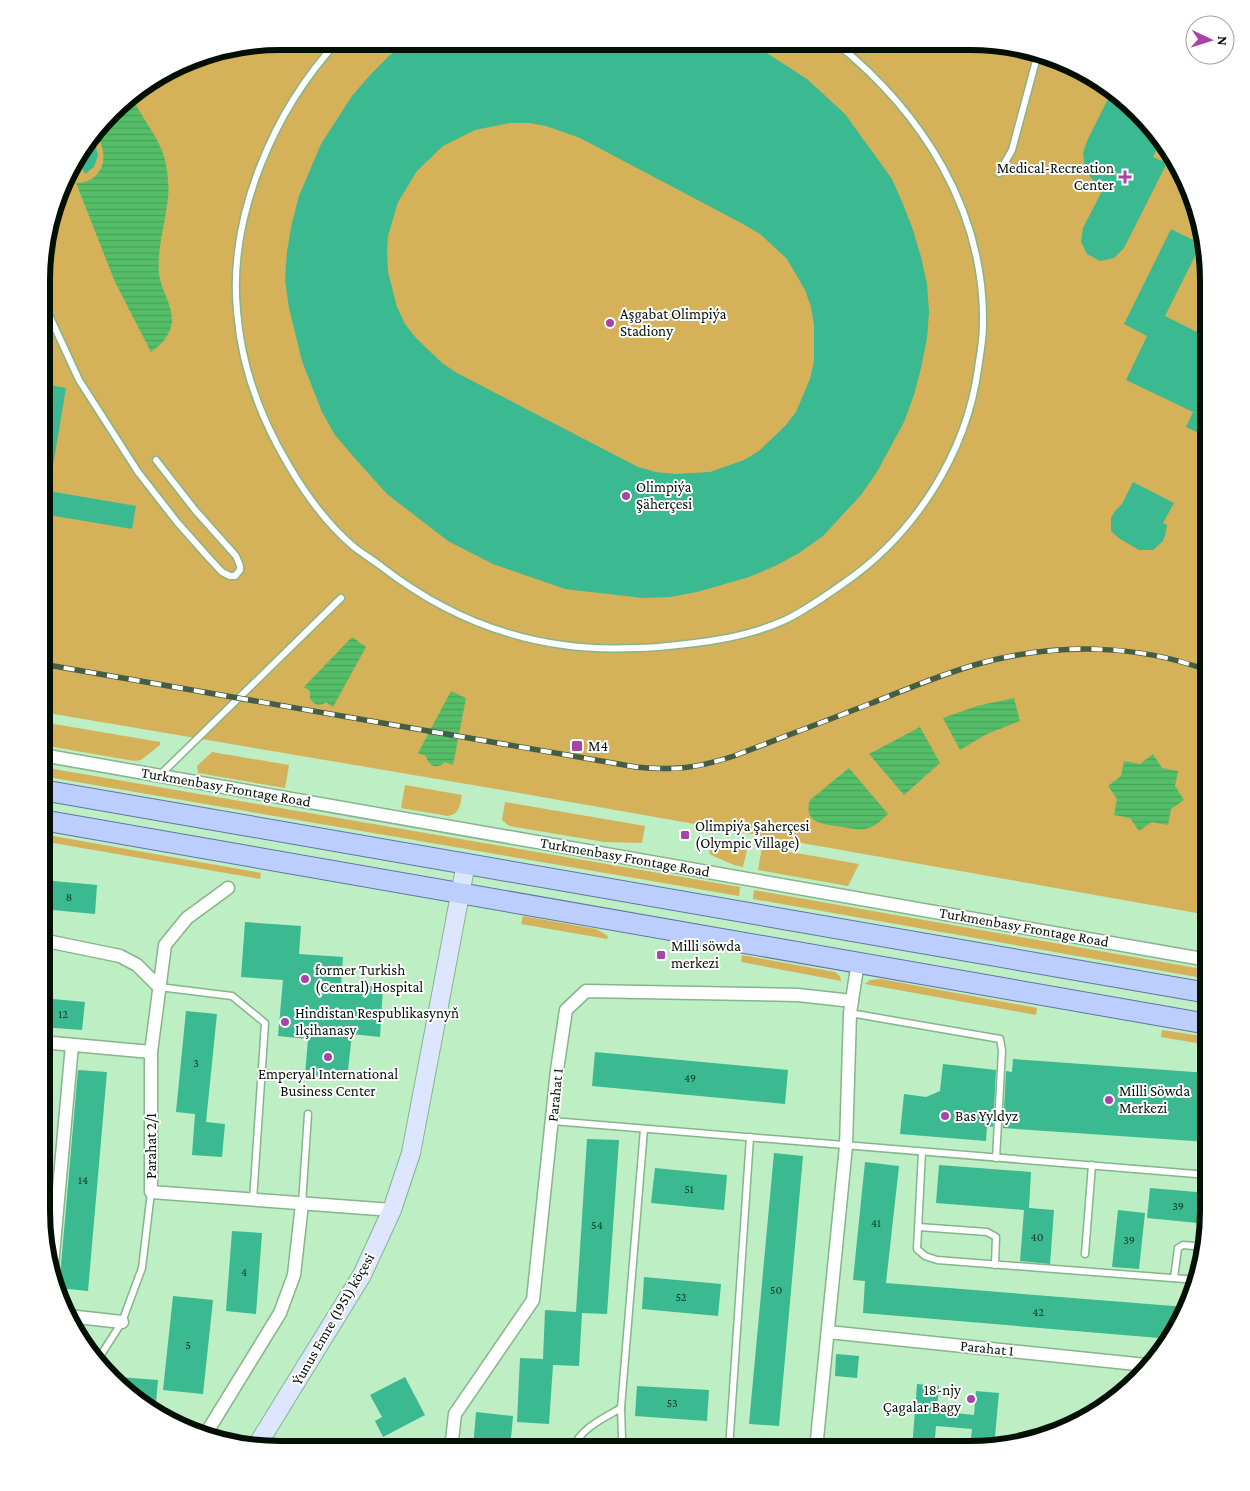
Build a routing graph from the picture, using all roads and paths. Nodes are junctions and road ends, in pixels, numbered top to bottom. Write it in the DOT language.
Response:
graph roads {
  1 [pos="331,50"];
  2 [pos="843,50"];
  3 [pos="1036,60"];
  4 [pos="999,173"];
  5 [pos="50,317"];
  6 [pos="156,460"];
  7 [pos="341,598"];
  8 [pos="50,755"];
  9 [pos="160,775"];
  10 [pos="50,791"];
  11 [pos="50,821"];
  12 [pos="466,863"];
  13 [pos="228,888"];
  14 [pos="460,893"];
  15 [pos="50,942"];
  16 [pos="1200,959"];
  17 [pos="858,962"];
  18 [pos="159,988"];
  19 [pos="1200,992"];
  20 [pos="851,1007"];
  21 [pos="1200,1023"];
  22 [pos="50,1043"];
  23 [pos="72,1045"];
  24 [pos="151,1052"];
  25 [pos="308,1114"];
  26 [pos="552,1121"];
  27 [pos="644,1129"];
  28 [pos="750,1137"];
  29 [pos="846,1146"];
  30 [pos="922,1152"];
  31 [pos="996,1158"];
  32 [pos="1092,1165"];
  33 [pos="1200,1174"];
  34 [pos="151,1192"];
  35 [pos="253,1200"];
  36 [pos="302,1204"];
  37 [pos="392,1210"];
  38 [pos="919,1227"];
  39 [pos="1197,1246"];
  40 [pos="53,1251"];
  41 [pos="1086,1254"];
  42 [pos="995,1265"];
  43 [pos="1174,1278"];
  44 [pos="1190,1279"];
  45 [pos="76,1317"];
  46 [pos="122,1322"];
  47 [pos="828,1332"];
  48 [pos="101,1355"];
  49 [pos="1142,1365"];
  50 [pos="621,1408"];
  51 [pos="208,1430"];
  52 [pos="260,1440"];
  53 [pos="452,1441"];
  54 [pos="576,1441"];
  55 [pos="623,1441"];
  56 [pos="730,1441"];
  57 [pos="817,1441"];
  1 -- 2 [label="lane"];
  3 -- 4 [label="lane"];
  5 -- 6 [label="lane"];
  7 -- 9 [label="lane"];
  8 -- 9 [label="street, Turkmenbasy Frontage Road"];
  9 -- 16 [label="street, Turkmenbasy Frontage Road"];
  10 -- 12 [label="main road"];
  11 -- 14 [label="main road"];
  12 -- 14 [label="street, Ýunus Emre (1951) köçesi"];
  12 -- 19 [label="main road"];
  13 -- 18 [label="street, Parahat 2/1"];
  14 -- 17 [label="main road"];
  14 -- 37 [label="street, Ýunus Emre (1951) köçesi"];
  15 -- 18 [label="street"];
  17 -- 20 [label="street"];
  17 -- 21 [label="main road"];
  18 -- 24 [label="street, Parahat 2/1"];
  18 -- 35 [label="lane"];
  20 -- 26 [label="street, Parahat 1"];
  20 -- 29 [label="street"];
  20 -- 31 [label="lane"];
  22 -- 23 [label="street"];
  23 -- 24 [label="street"];
  23 -- 40 [label="street"];
  24 -- 34 [label="street, Parahat 2/1"];
  25 -- 36 [label="lane"];
  26 -- 27 [label="lane"];
  26 -- 53 [label="street, Parahat 1"];
  27 -- 28 [label="lane"];
  27 -- 50 [label="lane"];
  28 -- 29 [label="lane"];
  28 -- 56 [label="lane"];
  29 -- 30 [label="lane"];
  29 -- 47 [label="street"];
  30 -- 31 [label="lane"];
  30 -- 38 [label="lane"];
  31 -- 32 [label="lane"];
  32 -- 33 [label="lane"];
  32 -- 41 [label="lane"];
  34 -- 35 [label="street, Parahat 2/1"];
  34 -- 46 [label="lane"];
  35 -- 36 [label="street, Parahat 2/1"];
  36 -- 37 [label="street, Parahat 2/1"];
  36 -- 51 [label="street"];
  37 -- 52 [label="street, Ýunus Emre (1951) köçesi"];
  38 -- 42 [label="lane"];
  38 -- 42 [label="lane"];
  39 -- 43 [label="lane"];
  42 -- 43 [label="lane"];
  43 -- 44 [label="lane"];
  45 -- 46 [label="street"];
  46 -- 48 [label="lane"];
  47 -- 49 [label="street, Parahat 1"];
  47 -- 57 [label="street"];
  50 -- 54 [label="lane"];
  50 -- 55 [label="lane"];
}
